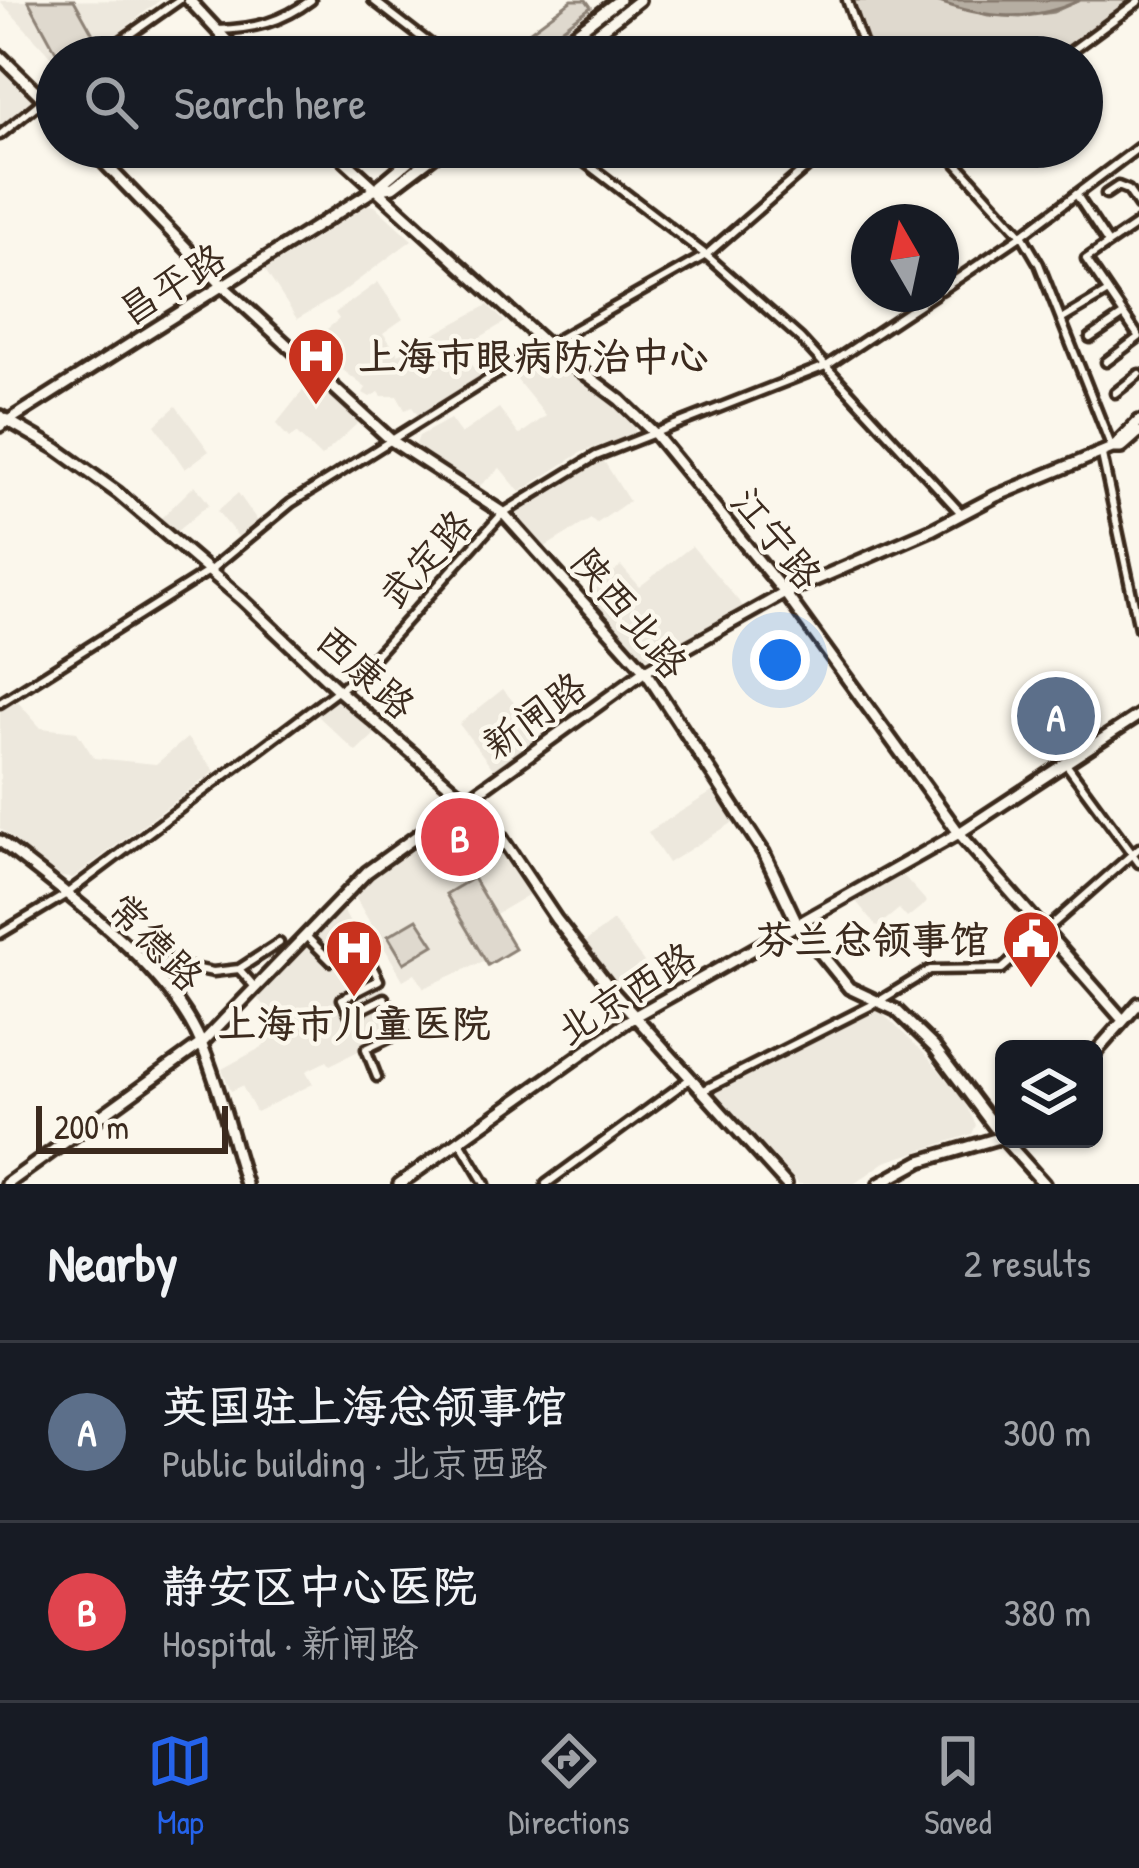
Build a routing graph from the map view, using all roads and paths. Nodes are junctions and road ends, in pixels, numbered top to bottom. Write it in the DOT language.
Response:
graph roads {
  1 [pos="179,0"];
  2 [pos="189,0"];
  3 [pos="311,0"];
  4 [pos="373,0"];
  5 [pos="620,0"];
  6 [pos="639,0"];
  7 [pos="847,0"];
  8 [pos="1136,6"];
  9 [pos="217,30"];
  10 [pos="128,36"];
  11 [pos="223,36"];
  12 [pos="420,36"];
  13 [pos="572,36"];
  14 [pos="593,36"];
  15 [pos="860,36"];
  16 [pos="1093,36"];
  17 [pos="0,56"];
  18 [pos="36,90"];
  19 [pos="36,106"];
  20 [pos="0,135"];
  21 [pos="1139,147"];
  22 [pos="109,168"];
  23 [pos="351,168"];
  24 [pos="400,168"];
  25 [pos="418,168"];
  26 [pos="592,168"];
  27 [pos="806,168"];
  28 [pos="961,168"];
  29 [pos="1139,187"];
  30 [pos="374,190"];
  31 [pos="1130,193"];
  32 [pos="1076,194"];
  33 [pos="1106,194"];
  34 [pos="1139,206"];
  35 [pos="1139,223"];
  36 [pos="1022,235"];
  37 [pos="1108,243"];
  38 [pos="706,255"];
  39 [pos="959,278"];
  40 [pos="224,287"];
  41 [pos="1108,292"];
  42 [pos="908,312"];
  43 [pos="1124,315"];
  44 [pos="1061,320"];
  45 [pos="1139,337"];
  46 [pos="1090,338"];
  47 [pos="547,345"];
  48 [pos="1106,362"];
  49 [pos="828,365"];
  50 [pos="1139,374"];
  51 [pos="1115,393"];
  52 [pos="3,421"];
  53 [pos="1139,421"];
  54 [pos="1139,432"];
  55 [pos="655,434"];
  56 [pos="391,440"];
  57 [pos="1107,452"];
  58 [pos="503,513"];
  59 [pos="961,513"];
  60 [pos="209,572"];
  61 [pos="785,593"];
  62 [pos="1139,628"];
  63 [pos="645,671"];
  64 [pos="338,690"];
  65 [pos="0,703"];
  66 [pos="1139,715"];
  67 [pos="1066,764"];
  68 [pos="468,800"];
  69 [pos="959,833"];
  70 [pos="0,842"];
  71 [pos="1136,851"];
  72 [pos="1139,863"];
  73 [pos="65,895"];
  74 [pos="798,925"];
  75 [pos="1046,932"];
  76 [pos="0,934"];
  77 [pos="306,936"];
  78 [pos="279,943"];
  79 [pos="179,965"];
  80 [pos="239,969"];
  81 [pos="254,986"];
  82 [pos="876,1003"];
  83 [pos="1139,1003"];
  84 [pos="635,1016"];
  85 [pos="1122,1019"];
  86 [pos="202,1043"];
  87 [pos="1103,1043"];
  88 [pos="377,1077"];
  89 [pos="692,1078"];
  90 [pos="702,1091"];
  91 [pos="995,1127"];
  92 [pos="995,1139"];
  93 [pos="460,1142"];
  94 [pos="1013,1148"];
  95 [pos="7,1184"];
  96 [pos="246,1184"];
  97 [pos="399,1184"];
  98 [pos="484,1184"];
  99 [pos="546,1184"];
  100 [pos="785,1184"];
  101 [pos="879,1184"];
  102 [pos="1044,1184"];
  1 -- 10 [label="street"];
  2 -- 9 [label="main road"];
  3 -- 9 [label="street"];
  4 -- 12 [label="street"];
  5 -- 13 [label="main road"];
  6 -- 14 [label="main road"];
  7 -- 15 [label="street"];
  8 -- 16 [label="street"];
  9 -- 11 [label="main road"];
  17 -- 18 [label="main road"];
  19 -- 20 [label="street"];
  21 -- 32 [label="street, 武定路"];
  22 -- 40 [label="main road, 陕西北路"];
  23 -- 30 [label="main road, 江宁路"];
  24 -- 30 [label="main road, 昌平路"];
  25 -- 30 [label="main road, 昌平路"];
  26 -- 38 [label="street"];
  27 -- 38 [label="street"];
  28 -- 36 [label="street"];
  29 -- 31 [label="street"];
  30 -- 40 [label="main road, 昌平路"];
  30 -- 47 [label="main road, 江宁路"];
  31 -- 33 [label="street"];
  31 -- 34 [label="street"];
  32 -- 36 [label="street, 武定路"];
  32 -- 37 [label="street"];
  35 -- 37 [label="street"];
  36 -- 39 [label="street, 武定路"];
  36 -- 44 [label="street"];
  37 -- 41 [label="street"];
  38 -- 47 [label="street"];
  38 -- 49 [label="street"];
  40 -- 52 [label="main road, 昌平路"];
  40 -- 56 [label="main road, 陕西北路"];
  41 -- 43 [label="street"];
  41 -- 44 [label="street"];
  42 -- 49 [label="street, 武定路"];
  43 -- 45 [label="street"];
  43 -- 46 [label="street"];
  44 -- 57 [label="street"];
  45 -- 48 [label="street"];
  47 -- 55 [label="main road, 江宁路"];
  47 -- 56 [label="street"];
  49 -- 55 [label="street, 武定路"];
  49 -- 59 [label="street"];
  50 -- 51 [label="street"];
  52 -- 60 [label="main road, 西康路"];
  53 -- 57 [label="main road, 新闸路"];
  54 -- 57 [label="main road, 新闸路"];
  55 -- 58 [label="street, 武定路"];
  55 -- 61 [label="main road, 江宁路"];
  56 -- 58 [label="main road, 陕西北路"];
  56 -- 60 [label="street"];
  57 -- 59 [label="main road, 新闸路"];
  57 -- 62 [label="street"];
  58 -- 63 [label="main road, 陕西北路"];
  58 -- 64 [label="street, 武定路"];
  59 -- 61 [label="main road, 新闸路"];
  60 -- 64 [label="main road, 西康路"];
  60 -- 65 [label="street"];
  61 -- 63 [label="main road, 新闸路"];
  61 -- 69 [label="main road, 江宁路"];
  63 -- 68 [label="main road, 新闸路"];
  63 -- 74 [label="main road, 陕西北路"];
  64 -- 68 [label="main road, 西康路"];
  64 -- 73 [label="street, 武定路"];
  66 -- 67 [label="main road, 北京西路"];
  67 -- 69 [label="main road, 北京西路"];
  67 -- 71 [label="street"];
  68 -- 77 [label="main road, 新闸路"];
  68 -- 84 [label="main road, 西康路"];
  69 -- 74 [label="main road, 北京西路"];
  69 -- 75 [label="main road, 江宁路"];
  70 -- 73 [label="main road, 常德路"];
  71 -- 72 [label="street"];
  71 -- 75 [label="street"];
  73 -- 76 [label="street, 武定路"];
  73 -- 86 [label="main road, 常德路"];
  74 -- 82 [label="main road, 陕西北路"];
  74 -- 84 [label="main road, 北京西路"];
  75 -- 82 [label="street"];
  75 -- 85 [label="main road, 江宁路"];
  77 -- 81 [label="main road, 新闸路"];
  77 -- 88 [label="street"];
  78 -- 80 [label="street"];
  79 -- 80 [label="street"];
  80 -- 81 [label="street"];
  81 -- 86 [label="main road, 新闸路"];
  82 -- 90 [label="street"];
  82 -- 91 [label="main road, 陕西北路"];
  83 -- 85 [label="main road"];
  84 -- 89 [label="main road, 西康路"];
  84 -- 93 [label="main road, 北京西路"];
  85 -- 87 [label="main road"];
  86 -- 95 [label="main road, 新闸路"];
  86 -- 96 [label="main road, 常德路"];
  89 -- 90 [label="main road, 西康路"];
  89 -- 99 [label="street"];
  90 -- 100 [label="main road, 西康路"];
  92 -- 101 [label="main road"];
  93 -- 97 [label="main road, 北京西路"];
  93 -- 98 [label="street"];
  94 -- 102 [label="main road, 陕西北路"];
}
